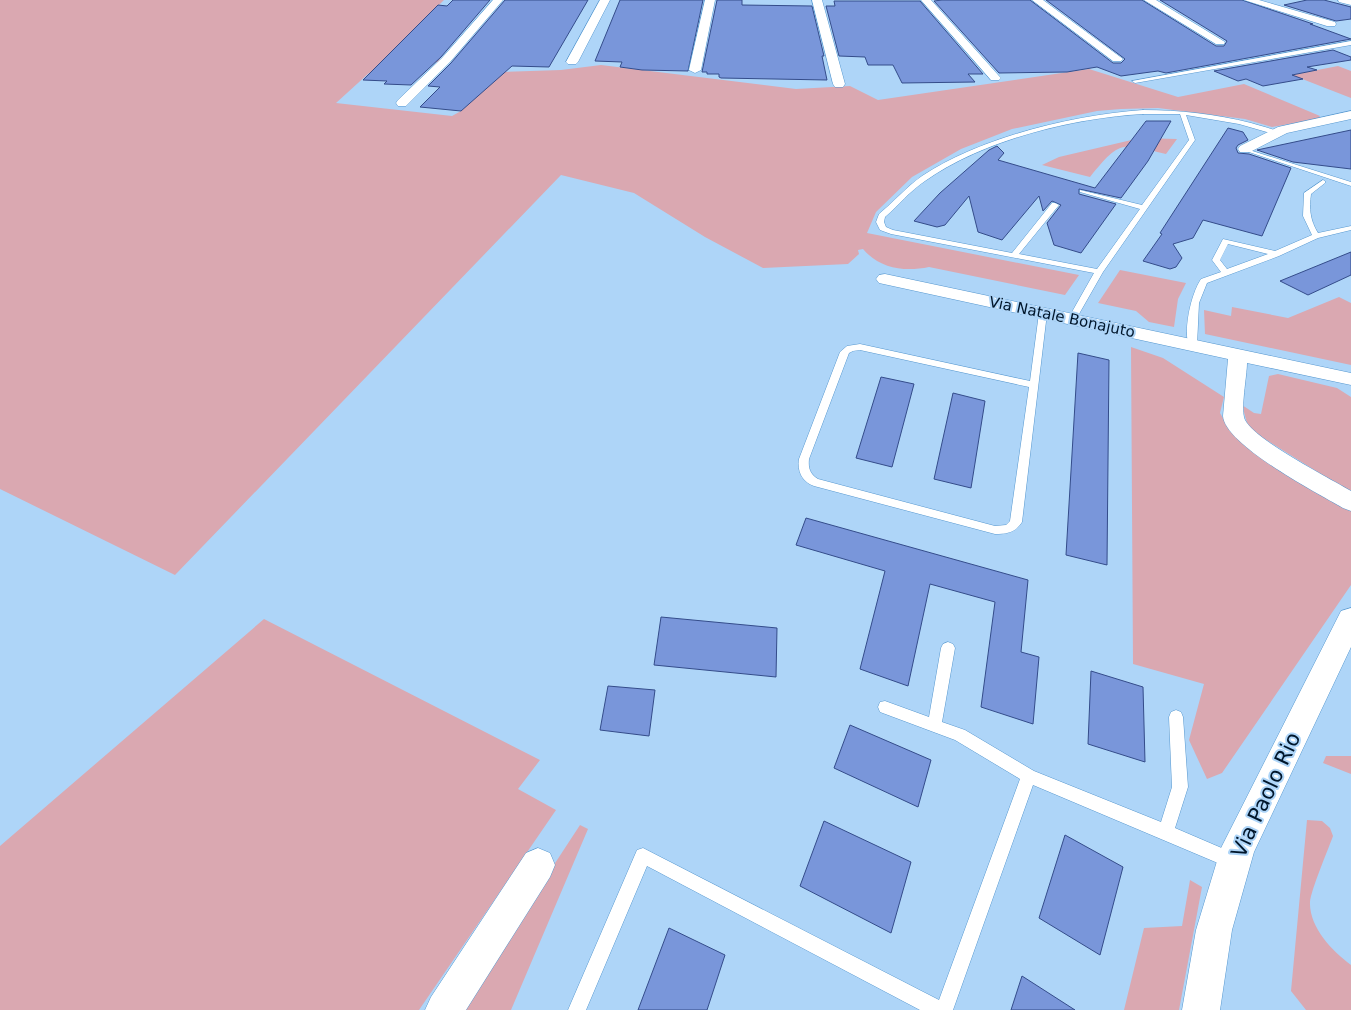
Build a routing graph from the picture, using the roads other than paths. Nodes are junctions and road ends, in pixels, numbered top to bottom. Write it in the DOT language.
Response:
graph roads {
  1 [pos="498,0"];
  2 [pos="605,0"];
  3 [pos="710,0"];
  4 [pos="817,0"];
  5 [pos="926,0"];
  6 [pos="1037,0"];
  7 [pos="1149,0"];
  8 [pos="1249,0"];
  9 [pos="1343,0"];
  10 [pos="1351,2"];
  11 [pos="1331,24"];
  12 [pos="1220,42"];
  13 [pos="1351,43"];
  14 [pos="1117,59"];
  15 [pos="572,62"];
  16 [pos="695,70"];
  17 [pos="995,78"];
  18 [pos="1135,81"];
  19 [pos="838,84"];
  20 [pos="402,103"];
  21 [pos="1183,114"];
  22 [pos="1351,115"];
  23 [pos="1277,133"];
  24 [pos="1245,149"];
  25 [pos="1323,182"];
  26 [pos="1351,184"];
  27 [pos="1082,191"];
  28 [pos="1055,206"];
  29 [pos="1144,208"];
  30 [pos="1351,228"];
  31 [pos="1316,236"];
  32 [pos="1276,254"];
  33 [pos="1014,256"];
  34 [pos="1099,272"];
  35 [pos="1226,273"];
  36 [pos="885,279"];
  37 [pos="1043,313"];
  38 [pos="1072,319"];
  39 [pos="1192,345"];
  40 [pos="1238,354"];
  41 [pos="1351,379"];
  42 [pos="1034,385"];
  43 [pos="1351,502"];
  44 [pos="1351,619"];
  45 [pos="948,648"];
  46 [pos="885,707"];
  47 [pos="1176,717"];
  48 [pos="934,726"];
  49 [pos="1029,776"];
  50 [pos="1166,832"];
  51 [pos="1234,862"];
  52 [pos="538,865"];
  53 [pos="444,1010"];
  54 [pos="577,1010"];
  55 [pos="939,1010"];
  56 [pos="944,1010"];
  57 [pos="1200,1010"];
  1 -- 20 [label="street"];
  2 -- 15 [label="street"];
  3 -- 16 [label="street"];
  4 -- 19 [label="street"];
  5 -- 17 [label="street"];
  6 -- 14 [label="street"];
  7 -- 12 [label="street"];
  8 -- 11 [label="street"];
  9 -- 10 [label="street"];
  13 -- 18 [label="lane"];
  21 -- 23 [label="lane"];
  21 -- 29 [label="lane"];
  21 -- 33 [label="lane"];
  22 -- 23 [label="street"];
  23 -- 24 [label="street"];
  24 -- 26 [label="lane"];
  25 -- 31 [label="lane"];
  27 -- 29 [label="lane"];
  28 -- 33 [label="lane"];
  29 -- 34 [label="lane"];
  30 -- 31 [label="lane"];
  31 -- 32 [label="lane"];
  32 -- 35 [label="lane"];
  32 -- 35 [label="lane"];
  33 -- 34 [label="lane"];
  34 -- 38 [label="lane"];
  35 -- 39 [label="lane"];
  36 -- 37 [label="street, Via Natale Bonajuto"];
  37 -- 38 [label="street, Via Natale Bonajuto"];
  37 -- 42 [label="lane"];
  38 -- 39 [label="street, Via Natale Bonajuto"];
  39 -- 40 [label="street, Via Natale Bonajuto"];
  40 -- 41 [label="street, Via Natale Bonajuto"];
  40 -- 43 [label="street"];
  42 -- 42 [label="lane"];
  44 -- 51 [label="street, Via Paolo Rio"];
  45 -- 48 [label="lane"];
  46 -- 48 [label="lane"];
  47 -- 50 [label="lane"];
  48 -- 49 [label="lane"];
  49 -- 50 [label="lane"];
  49 -- 56 [label="lane"];
  50 -- 51 [label="lane"];
  51 -- 57 [label="street, Via Paolo Rio"];
  52 -- 53 [label="street"];
  54 -- 55 [label="lane"];
}
